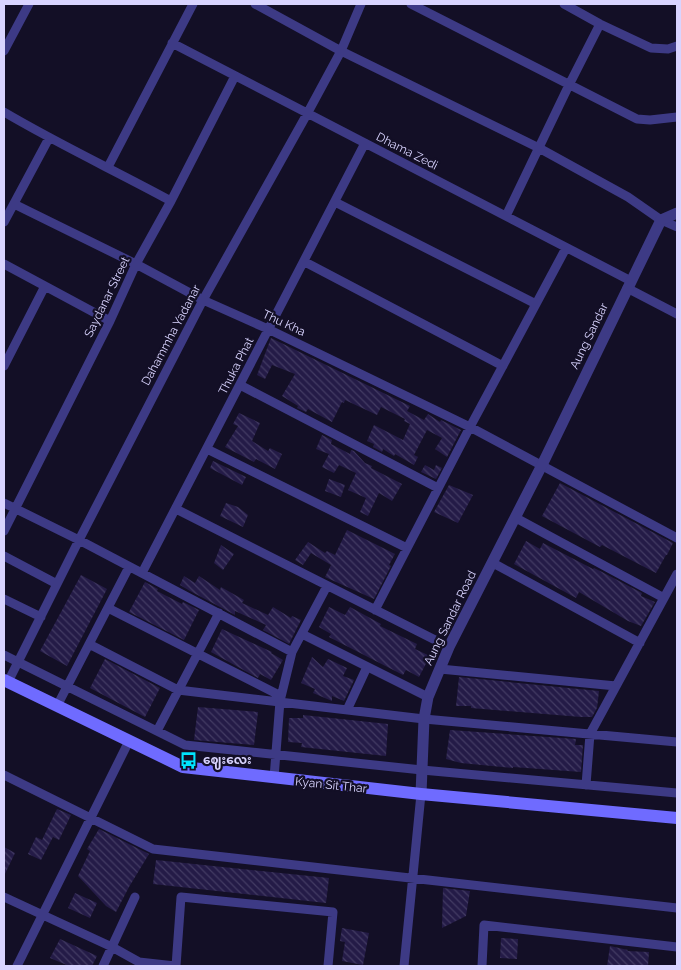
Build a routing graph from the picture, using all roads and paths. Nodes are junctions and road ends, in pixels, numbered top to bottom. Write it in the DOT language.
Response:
graph roads {
  1 [pos="29,4"];
  2 [pos="193,4"];
  3 [pos="255,4"];
  4 [pos="361,4"];
  5 [pos="411,4"];
  6 [pos="564,4"];
  7 [pos="600,24"];
  8 [pos="172,43"];
  9 [pos="677,46"];
  10 [pos="4,51"];
  11 [pos="340,51"];
  12 [pos="235,76"];
  13 [pos="569,86"];
  14 [pos="4,112"];
  15 [pos="307,114"];
  16 [pos="677,117"];
  17 [pos="49,138"];
  18 [pos="365,143"];
  19 [pos="539,148"];
  20 [pos="108,166"];
  21 [pos="171,201"];
  22 [pos="335,202"];
  23 [pos="14,204"];
  24 [pos="677,213"];
  25 [pos="506,216"];
  26 [pos="661,220"];
  27 [pos="4,222"];
  28 [pos="677,226"];
  29 [pos="566,248"];
  30 [pos="305,262"];
  31 [pos="4,264"];
  32 [pos="136,264"];
  33 [pos="629,284"];
  34 [pos="45,286"];
  35 [pos="203,300"];
  36 [pos="536,304"];
  37 [pos="677,314"];
  38 [pos="110,321"];
  39 [pos="268,329"];
  40 [pos="4,366"];
  41 [pos="503,366"];
  42 [pos="240,385"];
  43 [pos="470,427"];
  44 [pos="207,449"];
  45 [pos="542,465"];
  46 [pos="438,488"];
  47 [pos="4,503"];
  48 [pos="15,509"];
  49 [pos="176,509"];
  50 [pos="516,518"];
  51 [pos="4,531"];
  52 [pos="677,538"];
  53 [pos="79,540"];
  54 [pos="407,548"];
  55 [pos="4,556"];
  56 [pos="493,563"];
  57 [pos="130,567"];
  58 [pos="142,574"];
  59 [pos="677,574"];
  60 [pos="57,584"];
  61 [pos="327,586"];
  62 [pos="664,598"];
  63 [pos="4,599"];
  64 [pos="108,608"];
  65 [pos="375,610"];
  66 [pos="218,613"];
  67 [pos="41,617"];
  68 [pos="302,634"];
  69 [pos="640,643"];
  70 [pos="89,644"];
  71 [pos="449,647"];
  72 [pos="292,652"];
  73 [pos="198,653"];
  74 [pos="4,655"];
  75 [pos="18,662"];
  76 [pos="367,667"];
  77 [pos="440,669"];
  78 [pos="6,681"];
  79 [pos="67,686"];
  80 [pos="616,686"];
  81 [pos="178,690"];
  82 [pos="428,697"];
  83 [pos="280,699"];
  84 [pos="56,706"];
  85 [pos="346,710"];
  86 [pos="424,719"];
  87 [pos="157,731"];
  88 [pos="590,734"];
  89 [pos="129,741"];
  90 [pos="677,742"];
  91 [pos="276,755"];
  92 [pos="422,770"];
  93 [pos="4,775"];
  94 [pos="274,778"];
  95 [pos="586,785"];
  96 [pos="677,793"];
  97 [pos="421,794"];
  98 [pos="91,817"];
  99 [pos="677,818"];
  100 [pos="413,878"];
  101 [pos="4,897"];
  102 [pos="135,897"];
  103 [pos="677,908"];
  104 [pos="43,915"];
  105 [pos="112,947"];
  106 [pos="677,947"];
  107 [pos="17,966"];
  108 [pos="103,966"];
  109 [pos="176,966"];
  110 [pos="328,966"];
  111 [pos="404,966"];
  112 [pos="482,966"];
  1 -- 10 [label="street"];
  2 -- 8 [label="street"];
  3 -- 11 [label="street"];
  4 -- 11 [label="street, Dahammha Yadanar"];
  5 -- 13 [label="street"];
  6 -- 7 [label="street"];
  7 -- 9 [label="street"];
  7 -- 13 [label="street"];
  8 -- 12 [label="street, Dhama Zedi"];
  8 -- 20 [label="street"];
  11 -- 15 [label="street, Dahammha Yadanar"];
  11 -- 19 [label="street"];
  12 -- 15 [label="street, Dhama Zedi"];
  12 -- 21 [label="street, Saydanar Street"];
  13 -- 16 [label="street"];
  13 -- 19 [label="street"];
  14 -- 17 [label="street"];
  15 -- 18 [label="street, Dhama Zedi"];
  15 -- 35 [label="street, Dahammha Yadanar"];
  17 -- 20 [label="street"];
  17 -- 23 [label="street"];
  18 -- 22 [label="street, Thuka Phat"];
  18 -- 25 [label="street, Dhama Zedi"];
  19 -- 25 [label="street"];
  19 -- 26 [label="street"];
  20 -- 21 [label="street"];
  21 -- 32 [label="street, Saydanar Street"];
  22 -- 30 [label="street, Thuka Phat"];
  22 -- 36 [label="street"];
  23 -- 27 [label="street"];
  23 -- 32 [label="street, Thu Kha"];
  24 -- 26 [label="street"];
  25 -- 29 [label="street, Dhama Zedi"];
  26 -- 28 [label="street"];
  26 -- 33 [label="street, Aung Sandar"];
  29 -- 33 [label="street, Dhama Zedi"];
  29 -- 36 [label="street"];
  30 -- 39 [label="street, Thuka Phat"];
  30 -- 41 [label="street"];
  31 -- 34 [label="street"];
  32 -- 35 [label="street, Thu Kha"];
  32 -- 38 [label="street, Saydanar Street"];
  33 -- 37 [label="street, Dhama Zedi"];
  33 -- 45 [label="street, Aung Sandar"];
  34 -- 38 [label="street"];
  34 -- 40 [label="street"];
  35 -- 39 [label="street, Thu Kha"];
  35 -- 53 [label="street, Dahammha Yadanar"];
  36 -- 41 [label="street"];
  38 -- 48 [label="street, Saydanar Street"];
  39 -- 42 [label="street, Thuka Phat"];
  39 -- 43 [label="street, Thu Kha"];
  41 -- 43 [label="street"];
  42 -- 44 [label="street, Thuka Phat"];
  42 -- 46 [label="street"];
  43 -- 45 [label="street, Thu Kha"];
  43 -- 46 [label="street"];
  44 -- 49 [label="street, Thuka Phat"];
  44 -- 54 [label="street"];
  45 -- 50 [label="street, Aung Sandar Road"];
  45 -- 52 [label="street, Thu Kha"];
  46 -- 54 [label="street"];
  47 -- 48 [label="street"];
  48 -- 51 [label="street, Saydanar Street"];
  48 -- 53 [label="street"];
  49 -- 58 [label="street, Thuka Phat"];
  49 -- 61 [label="street"];
  50 -- 56 [label="street, Aung Sandar Road"];
  50 -- 62 [label="street"];
  53 -- 57 [label="street"];
  53 -- 60 [label="street, Dahammha Yadanar"];
  54 -- 65 [label="street"];
  55 -- 60 [label="street"];
  56 -- 69 [label="street"];
  56 -- 71 [label="street, Aung Sandar Road"];
  57 -- 58 [label="street"];
  57 -- 64 [label="street"];
  58 -- 66 [label="street"];
  59 -- 62 [label="street"];
  60 -- 67 [label="street, Dahammha Yadanar"];
  61 -- 65 [label="street"];
  61 -- 68 [label="street"];
  62 -- 69 [label="street"];
  63 -- 67 [label="street"];
  64 -- 70 [label="street"];
  64 -- 73 [label="street"];
  65 -- 71 [label="street"];
  66 -- 72 [label="street"];
  66 -- 73 [label="street"];
  67 -- 75 [label="street, Dahammha Yadanar"];
  68 -- 72 [label="street"];
  68 -- 76 [label="street"];
  69 -- 80 [label="street"];
  70 -- 79 [label="street"];
  70 -- 81 [label="street"];
  71 -- 77 [label="street, Aung Sandar Road"];
  72 -- 83 [label="street"];
  73 -- 81 [label="street"];
  73 -- 83 [label="street"];
  74 -- 75 [label="street"];
  75 -- 78 [label="street, Dahammha Yadanar"];
  75 -- 79 [label="street"];
  76 -- 82 [label="street"];
  76 -- 85 [label="street"];
  77 -- 80 [label="street"];
  77 -- 82 [label="street, Aung Sandar Road"];
  78 -- 84 [label="main road, Kyan Sit Thar"];
  79 -- 84 [label="street"];
  79 -- 87 [label="street"];
  80 -- 88 [label="street"];
  81 -- 83 [label="street"];
  81 -- 87 [label="street"];
  82 -- 86 [label="street, Aung Sandar Road"];
  83 -- 85 [label="street"];
  83 -- 91 [label="street"];
  84 -- 89 [label="main road, Kyan Sit Thar"];
  85 -- 86 [label="street"];
  86 -- 88 [label="street"];
  86 -- 92 [label="street, Aung Sandar Road"];
  87 -- 91 [label="street"];
  88 -- 90 [label="street"];
  88 -- 95 [label="street"];
  89 -- 94 [label="main road, Kyan Sit Thar"];
  89 -- 98 [label="street"];
  91 -- 92 [label="street"];
  91 -- 94 [label="street"];
  92 -- 95 [label="street"];
  92 -- 97 [label="street, Aung Sandar Road"];
  93 -- 98 [label="street"];
  94 -- 97 [label="main road, Kyan Sit Thar"];
  95 -- 96 [label="street"];
  97 -- 99 [label="main road, Kyan Sit Thar"];
  97 -- 100 [label="street"];
  98 -- 100 [label="street"];
  98 -- 104 [label="street"];
  100 -- 103 [label="street"];
  100 -- 111 [label="street"];
  101 -- 104 [label="street"];
  102 -- 105 [label="street"];
  104 -- 105 [label="street"];
  104 -- 107 [label="street"];
  105 -- 108 [label="street"];
  105 -- 109 [label="street"];
  106 -- 112 [label="street"];
  109 -- 110 [label="street"];
}
